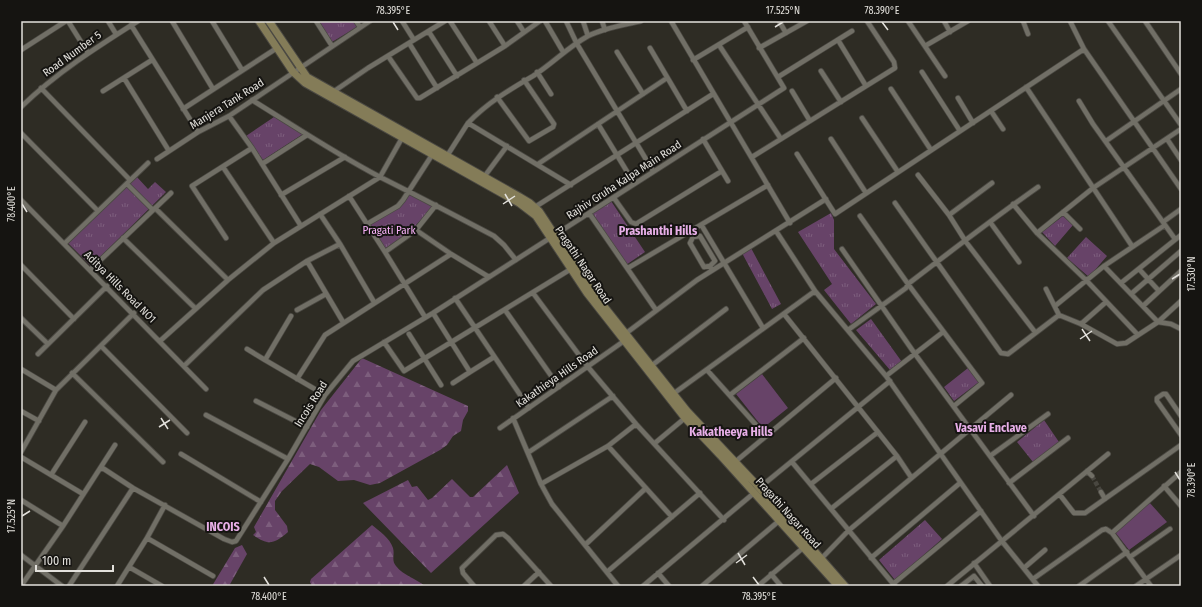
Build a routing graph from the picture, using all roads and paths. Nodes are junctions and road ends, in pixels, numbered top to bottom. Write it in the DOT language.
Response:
graph roads {
  1 [pos="67,21"];
  2 [pos="108,21"];
  3 [pos="138,21"];
  4 [pos="172,21"];
  5 [pos="212,21"];
  6 [pos="260,21"];
  7 [pos="269,21"];
  8 [pos="316,21"];
  9 [pos="356,21"];
  10 [pos="370,21"];
  11 [pos="402,21"];
  12 [pos="445,21"];
  13 [pos="450,21"];
  14 [pos="489,21"];
  15 [pos="517,21"];
  16 [pos="540,21"];
  17 [pos="545,21"];
  18 [pos="566,21"];
  19 [pos="583,21"];
  20 [pos="602,21"];
  21 [pos="641,21"];
  22 [pos="671,21"];
  23 [pos="744,21"];
  24 [pos="779,21"];
  25 [pos="807,21"];
  26 [pos="867,21"];
  27 [pos="908,21"];
  28 [pos="944,21"];
  29 [pos="968,21"];
  30 [pos="1023,21"];
  31 [pos="1070,21"];
  32 [pos="1108,21"];
  33 [pos="1146,21"];
  34 [pos="131,25"];
  35 [pos="748,27"];
  36 [pos="360,28"];
  37 [pos="605,30"];
  38 [pos="852,31"];
  39 [pos="429,32"];
  40 [pos="524,32"];
  41 [pos="950,32"];
  42 [pos="786,33"];
  43 [pos="116,34"];
  44 [pos="1028,34"];
  45 [pos="588,36"];
  46 [pos="838,40"];
  47 [pos="411,42"];
  48 [pos="577,44"];
  49 [pos="719,45"];
  50 [pos="332,46"];
  51 [pos="505,46"];
  52 [pos="926,46"];
  53 [pos="277,48"];
  54 [pos="650,48"];
  55 [pos="759,48"];
  56 [pos="1084,49"];
  57 [pos="21,50"];
  58 [pos="562,50"];
  59 [pos="617,52"];
  60 [pos="88,53"];
  61 [pos="388,56"];
  62 [pos="152,60"];
  63 [pos="693,60"];
  64 [pos="477,63"];
  65 [pos="242,70"];
  66 [pos="296,70"];
  67 [pos="820,71"];
  68 [pos="538,72"];
  69 [pos="922,72"];
  70 [pos="1181,74"];
  71 [pos="457,76"];
  72 [pos="945,76"];
  73 [pos="124,78"];
  74 [pos="667,78"];
  75 [pos="778,78"];
  76 [pos="524,80"];
  77 [pos="866,86"];
  78 [pos="41,88"];
  79 [pos="437,88"];
  80 [pos="1026,88"];
  81 [pos="213,89"];
  82 [pos="891,89"];
  83 [pos="1181,89"];
  84 [pos="792,91"];
  85 [pos="103,92"];
  86 [pos="333,92"];
  87 [pos="551,94"];
  88 [pos="643,94"];
  89 [pos="713,94"];
  90 [pos="497,98"];
  91 [pos="958,98"];
  92 [pos="252,100"];
  93 [pos="1079,100"];
  94 [pos="1164,101"];
  95 [pos="841,102"];
  96 [pos="758,104"];
  97 [pos="21,107"];
  98 [pos="183,109"];
  99 [pos="618,111"];
  100 [pos="686,111"];
  101 [pos="991,111"];
  102 [pos="229,116"];
  103 [pos="862,118"];
  104 [pos="810,121"];
  105 [pos="1134,121"];
  106 [pos="731,122"];
  107 [pos="468,123"];
  108 [pos="973,123"];
  109 [pos="598,124"];
  110 [pos="1181,125"];
  111 [pos="1003,129"];
  112 [pos="1181,129"];
  113 [pos="960,131"];
  114 [pos="198,132"];
  115 [pos="21,133"];
  116 [pos="307,135"];
  117 [pos="402,138"];
  118 [pos="1167,138"];
  119 [pos="703,139"];
  120 [pos="781,139"];
  121 [pos="831,139"];
  122 [pos="1106,141"];
  123 [pos="636,143"];
  124 [pos="507,146"];
  125 [pos="252,148"];
  126 [pos="1152,148"];
  127 [pos="931,150"];
  128 [pos="169,151"];
  129 [pos="797,154"];
  130 [pos="432,155"];
  131 [pos="617,155"];
  132 [pos="345,156"];
  133 [pos="447,156"];
  134 [pos="752,157"];
  135 [pos="157,159"];
  136 [pos="1181,160"];
  137 [pos="148,163"];
  138 [pos="262,164"];
  139 [pos="538,164"];
  140 [pos="223,167"];
  141 [pos="1124,167"];
  142 [pos="653,171"];
  143 [pos="722,171"];
  144 [pos="898,172"];
  145 [pos="918,175"];
  146 [pos="380,177"];
  147 [pos="484,177"];
  148 [pos="728,181"];
  149 [pos="128,182"];
  150 [pos="634,183"];
  151 [pos="571,184"];
  152 [pos="992,184"];
  153 [pos="768,185"];
  154 [pos="1038,187"];
  155 [pos="1094,188"];
  156 [pos="1181,189"];
  157 [pos="410,191"];
  158 [pos="171,193"];
  159 [pos="866,193"];
  160 [pos="281,195"];
  161 [pos="349,196"];
  162 [pos="614,198"];
  163 [pos="826,199"];
  164 [pos="21,200"];
  165 [pos="895,203"];
  166 [pos="1013,204"];
  167 [pos="436,205"];
  168 [pos="535,207"];
  169 [pos="154,209"];
  170 [pos="1181,209"];
  171 [pos="98,211"];
  172 [pos="1063,212"];
  173 [pos="590,213"];
  174 [pos="320,214"];
  175 [pos="949,215"];
  176 [pos="860,216"];
  177 [pos="990,222"];
  178 [pos="790,223"];
  179 [pos="367,224"];
  180 [pos="1164,224"];
  181 [pos="301,226"];
  182 [pos="702,226"];
  183 [pos="1080,229"];
  184 [pos="416,230"];
  185 [pos="776,231"];
  186 [pos="1036,233"];
  187 [pos="692,235"];
  188 [pos="552,236"];
  189 [pos="1179,237"];
  190 [pos="124,238"];
  191 [pos="226,238"];
  192 [pos="966,242"];
  193 [pos="274,243"];
  194 [pos="64,244"];
  195 [pos="340,244"];
  196 [pos="1132,246"];
  197 [pos="842,249"];
  198 [pos="1181,251"];
  199 [pos="385,252"];
  200 [pos="451,254"];
  201 [pos="516,260"];
  202 [pos="308,261"];
  203 [pos="936,262"];
  204 [pos="1019,262"];
  205 [pos="723,263"];
  206 [pos="21,265"];
  207 [pos="1104,266"];
  208 [pos="628,268"];
  209 [pos="711,268"];
  210 [pos="571,269"];
  211 [pos="1139,269"];
  212 [pos="90,270"];
  213 [pos="1181,271"];
  214 [pos="489,277"];
  215 [pos="1148,279"];
  216 [pos="228,280"];
  217 [pos="1086,280"];
  218 [pos="404,283"];
  219 [pos="1122,283"];
  220 [pos="908,284"];
  221 [pos="107,286"];
  222 [pos="1046,289"];
  223 [pos="815,291"];
  224 [pos="1159,291"];
  225 [pos="533,293"];
  226 [pos="326,294"];
  227 [pos="1131,294"];
  228 [pos="455,298"];
  229 [pos="1181,301"];
  230 [pos="374,302"];
  231 [pos="1106,302"];
  232 [pos="880,306"];
  233 [pos="1055,306"];
  234 [pos="1143,306"];
  235 [pos="195,308"];
  236 [pos="726,309"];
  237 [pos="297,310"];
  238 [pos="505,310"];
  239 [pos="656,310"];
  240 [pos="134,313"];
  241 [pos="433,313"];
  242 [pos="784,314"];
  243 [pos="1059,315"];
  244 [pos="291,316"];
  245 [pos="425,317"];
  246 [pos="21,318"];
  247 [pos="74,319"];
  248 [pos="343,322"];
  249 [pos="1158,322"];
  250 [pos="1081,324"];
  251 [pos="763,328"];
  252 [pos="475,329"];
  253 [pos="848,330"];
  254 [pos="1181,330"];
  255 [pos="943,332"];
  256 [pos="1035,332"];
  257 [pos="409,334"];
  258 [pos="1138,335"];
  259 [pos="624,337"];
  260 [pos="804,338"];
  261 [pos="160,341"];
  262 [pos="384,342"];
  263 [pos="452,342"];
  264 [pos="48,344"];
  265 [pos="101,346"];
  266 [pos="247,349"];
  267 [pos="38,354"];
  268 [pos="915,354"];
  269 [pos="494,357"];
  270 [pos="425,358"];
  271 [pos="265,360"];
  272 [pos="184,366"];
  273 [pos="651,366"];
  274 [pos="588,367"];
  275 [pos="21,369"];
  276 [pos="707,370"];
  277 [pos="470,372"];
  278 [pos="72,373"];
  279 [pos="886,376"];
  280 [pos="836,378"];
  281 [pos="298,379"];
  282 [pos="890,381"];
  283 [pos="453,383"];
  284 [pos="441,385"];
  285 [pos="559,387"];
  286 [pos="206,389"];
  287 [pos="56,390"];
  288 [pos="673,394"];
  289 [pos="325,395"];
  290 [pos="730,395"];
  291 [pos="1010,395"];
  292 [pos="613,396"];
  293 [pos="256,401"];
  294 [pos="954,406"];
  295 [pos="858,407"];
  296 [pos="529,408"];
  297 [pos="21,411"];
  298 [pos="1048,414"];
  299 [pos="206,415"];
  300 [pos="1181,416"];
  301 [pos="513,418"];
  302 [pos="685,418"];
  303 [pos="39,421"];
  304 [pos="85,422"];
  305 [pos="636,424"];
  306 [pos="307,427"];
  307 [pos="500,428"];
  308 [pos="970,429"];
  309 [pos="878,432"];
  310 [pos="187,433"];
  311 [pos="1181,435"];
  312 [pos="766,436"];
  313 [pos="1068,438"];
  314 [pos="655,443"];
  315 [pos="115,445"];
  316 [pos="1181,445"];
  317 [pos="608,446"];
  318 [pos="21,452"];
  319 [pos="529,452"];
  320 [pos="181,454"];
  321 [pos="939,454"];
  322 [pos="1108,454"];
  323 [pos="897,456"];
  324 [pos="990,456"];
  325 [pos="21,457"];
  326 [pos="288,459"];
  327 [pos="163,462"];
  328 [pos="735,462"];
  329 [pos="792,462"];
  330 [pos="101,467"];
  331 [pos="1087,471"];
  332 [pos="1181,472"];
  333 [pos="51,475"];
  334 [pos="1092,476"];
  335 [pos="911,477"];
  336 [pos="960,483"];
  337 [pos="1009,483"];
  338 [pos="541,484"];
  339 [pos="811,484"];
  340 [pos="1164,486"];
  341 [pos="133,488"];
  342 [pos="646,488"];
  343 [pos="757,491"];
  344 [pos="1101,492"];
  345 [pos="700,493"];
  346 [pos="83,494"];
  347 [pos="1060,495"];
  348 [pos="1105,499"];
  349 [pos="21,500"];
  350 [pos="261,502"];
  351 [pos="165,505"];
  352 [pos="1181,506"];
  353 [pos="832,508"];
  354 [pos="981,511"];
  355 [pos="1034,516"];
  356 [pos="672,517"];
  357 [pos="724,520"];
  358 [pos="780,520"];
  359 [pos="63,526"];
  360 [pos="1170,529"];
  361 [pos="848,531"];
  362 [pos="1112,533"];
  363 [pos="148,538"];
  364 [pos="1001,540"];
  365 [pos="585,544"];
  366 [pos="804,547"];
  367 [pos="1045,550"];
  368 [pos="1127,552"];
  369 [pos="21,555"];
  370 [pos="1181,555"];
  371 [pos="1130,557"];
  372 [pos="871,558"];
  373 [pos="821,559"];
  374 [pos="974,563"];
  375 [pos="35,566"];
  376 [pos="129,567"];
  377 [pos="1024,568"];
  378 [pos="539,572"];
  379 [pos="607,572"];
  380 [pos="658,573"];
  381 [pos="771,574"];
  382 [pos="213,576"];
  383 [pos="1146,578"];
  384 [pos="1033,579"];
  385 [pos="894,585"];
  386 [pos="21,586"];
  387 [pos="62,586"];
  388 [pos="69,586"];
  389 [pos="116,586"];
  390 [pos="162,586"];
  391 [pos="474,586"];
  392 [pos="524,586"];
  393 [pos="551,586"];
  394 [pos="618,586"];
  395 [pos="643,586"];
  396 [pos="668,586"];
  397 [pos="702,586"];
  398 [pos="758,586"];
  399 [pos="781,586"];
  400 [pos="838,586"];
  401 [pos="845,586"];
  402 [pos="947,586"];
  403 [pos="961,586"];
  404 [pos="982,586"];
  405 [pos="990,586"];
  406 [pos="1038,586"];
  407 [pos="1078,586"];
  408 [pos="1136,586"];
  409 [pos="1151,586"];
  1 -- 57 [label="street"];
  1 -- 60 [label="street"];
  2 -- 43 [label="street"];
  3 -- 34 [label="street, Road Number 5"];
  4 -- 81 [label="street"];
  5 -- 65 [label="street"];
  6 -- 53 [label="main road, Pragathi Nagar Road"];
  7 -- 66 [label="main road, Pragathi Nagar Road"];
  8 -- 50 [label="street"];
  9 -- 36 [label="street"];
  10 -- 36 [label="street, Manjera Tank Road"];
  11 -- 47 [label="street"];
  12 -- 39 [label="street"];
  13 -- 64 [label="street"];
  14 -- 51 [label="street"];
  15 -- 40 [label="street"];
  16 -- 40 [label="street"];
  17 -- 58 [label="street"];
  18 -- 48 [label="street"];
  19 -- 45 [label="street"];
  20 -- 37 [label="street"];
  21 -- 37 [label="street"];
  22 -- 63 [label="street"];
  23 -- 35 [label="street"];
  24 -- 42 [label="street"];
  25 -- 42 [label="street"];
  26 -- 77 [label="street"];
  27 -- 52 [label="street"];
  28 -- 41 [label="street"];
  29 -- 41 [label="street"];
  30 -- 44 [label="street"];
  31 -- 56 [label="street"];
  32 -- 94 [label="street"];
  33 -- 70 [label="street"];
  34 -- 43 [label="street, Road Number 5"];
  34 -- 62 [label="street"];
  35 -- 49 [label="street"];
  35 -- 55 [label="street"];
  36 -- 50 [label="street, Manjera Tank Road"];
  37 -- 45 [label="street"];
  38 -- 46 [label="street"];
  39 -- 47 [label="street"];
  39 -- 71 [label="street"];
  40 -- 51 [label="street"];
  41 -- 52 [label="street"];
  42 -- 55 [label="street"];
  43 -- 60 [label="street, Road Number 5"];
  45 -- 48 [label="street"];
  46 -- 75 [label="street"];
  46 -- 77 [label="street"];
  47 -- 61 [label="street"];
  47 -- 79 [label="street"];
  48 -- 68 [label="street"];
  48 -- 99 [label="street"];
  49 -- 63 [label="street"];
  49 -- 96 [label="street"];
  50 -- 66 [label="street, Manjera Tank Road"];
  51 -- 64 [label="street"];
  52 -- 72 [label="street"];
  53 -- 65 [label="street"];
  53 -- 66 [label="main road, Pragathi Nagar Road"];
  54 -- 74 [label="street"];
  55 -- 75 [label="street"];
  56 -- 80 [label="street"];
  56 -- 105 [label="street"];
  59 -- 88 [label="street"];
  60 -- 78 [label="street, Road Number 5"];
  61 -- 79 [label="street"];
  61 -- 86 [label="street"];
  62 -- 73 [label="street"];
  62 -- 98 [label="street"];
  63 -- 89 [label="street"];
  64 -- 71 [label="street"];
  65 -- 81 [label="street"];
  66 -- 86 [label="main road, Pragathi Nagar Road"];
  66 -- 92 [label="street, Manjera Tank Road"];
  66 -- 117 [label="main road, Pragathi Nagar Road"];
  67 -- 95 [label="street"];
  68 -- 76 [label="street"];
  68 -- 87 [label="street"];
  69 -- 113 [label="street"];
  71 -- 79 [label="street"];
  73 -- 85 [label="street"];
  73 -- 128 [label="street"];
  74 -- 88 [label="street"];
  74 -- 100 [label="street"];
  75 -- 96 [label="street, Rajhiv Gruha Kalpa Main Road"];
  76 -- 90 [label="street"];
  76 -- 90 [label="street"];
  77 -- 95 [label="street"];
  78 -- 97 [label="street, Road Number 5"];
  78 -- 149 [label="street"];
  80 -- 101 [label="street"];
  80 -- 155 [label="street"];
  81 -- 98 [label="street"];
  82 -- 127 [label="street"];
  83 -- 94 [label="street"];
  84 -- 104 [label="street"];
  86 -- 133 [label="main road, Pragathi Nagar Road"];
  88 -- 99 [label="street"];
  89 -- 100 [label="street"];
  89 -- 106 [label="street"];
  90 -- 107 [label="street"];
  91 -- 108 [label="street"];
  92 -- 102 [label="street, Manjera Tank Road"];
  92 -- 116 [label="street"];
  93 -- 122 [label="street"];
  94 -- 105 [label="street"];
  94 -- 110 [label="street"];
  95 -- 104 [label="street"];
  96 -- 106 [label="street, Rajhiv Gruha Kalpa Main Road"];
  96 -- 120 [label="street"];
  98 -- 114 [label="street"];
  99 -- 109 [label="street"];
  99 -- 123 [label="street"];
  100 -- 123 [label="street"];
  101 -- 108 [label="street"];
  101 -- 111 [label="street"];
  102 -- 114 [label="street, Manjera Tank Road"];
  102 -- 125 [label="street"];
  103 -- 144 [label="street"];
  104 -- 120 [label="street"];
  105 -- 122 [label="street"];
  105 -- 126 [label="street"];
  106 -- 119 [label="street, Rajhiv Gruha Kalpa Main Road"];
  106 -- 134 [label="street"];
  107 -- 124 [label="street"];
  107 -- 133 [label="street"];
  108 -- 113 [label="street"];
  109 -- 131 [label="street"];
  109 -- 139 [label="street"];
  112 -- 118 [label="street"];
  113 -- 127 [label="street"];
  114 -- 128 [label="street, Manjera Tank Road"];
  115 -- 171 [label="street"];
  116 -- 132 [label="street"];
  116 -- 138 [label="street"];
  117 -- 130 [label="main road, Pragathi Nagar Road"];
  117 -- 146 [label="street"];
  118 -- 126 [label="street"];
  118 -- 136 [label="street"];
  119 -- 142 [label="street, Rajhiv Gruha Kalpa Main Road"];
  119 -- 143 [label="street"];
  120 -- 134 [label="street"];
  121 -- 159 [label="street"];
  122 -- 141 [label="street"];
  123 -- 131 [label="street"];
  123 -- 142 [label="street"];
  124 -- 139 [label="street"];
  124 -- 147 [label="street"];
  125 -- 138 [label="street"];
  125 -- 140 [label="street"];
  126 -- 141 [label="street"];
  126 -- 156 [label="street"];
  127 -- 144 [label="street"];
  128 -- 135 [label="street, Manjera Tank Road"];
  129 -- 163 [label="street"];
  130 -- 157 [label="street"];
  130 -- 188 [label="main road, Pragathi Nagar Road"];
  131 -- 150 [label="street"];
  131 -- 151 [label="street"];
  132 -- 146 [label="street"];
  132 -- 160 [label="street"];
  133 -- 147 [label="main road, Pragathi Nagar Road"];
  134 -- 153 [label="street"];
  137 -- 149 [label="street"];
  138 -- 160 [label="street"];
  139 -- 151 [label="street"];
  140 -- 191 [label="street"];
  140 -- 193 [label="street"];
  141 -- 155 [label="street"];
  141 -- 180 [label="street"];
  142 -- 150 [label="street, Rajhiv Gruha Kalpa Main Road"];
  143 -- 148 [label="street"];
  143 -- 162 [label="street"];
  144 -- 159 [label="street"];
  145 -- 175 [label="street"];
  146 -- 157 [label="street"];
  146 -- 161 [label="street"];
  147 -- 168 [label="main road, Pragathi Nagar Road"];
  149 -- 169 [label="street"];
  149 -- 171 [label="street"];
  150 -- 162 [label="street, Rajhiv Gruha Kalpa Main Road"];
  151 -- 168 [label="street"];
  152 -- 175 [label="street"];
  153 -- 178 [label="street"];
  153 -- 182 [label="street"];
  154 -- 166 [label="street"];
  155 -- 172 [label="street"];
  155 -- 196 [label="street"];
  157 -- 167 [label="street"];
  157 -- 179 [label="street"];
  158 -- 169 [label="street"];
  159 -- 163 [label="street"];
  160 -- 181 [label="street"];
  161 -- 174 [label="street"];
  161 -- 179 [label="street"];
  162 -- 173 [label="street, Rajhiv Gruha Kalpa Main Road"];
  163 -- 178 [label="street, Kakathieya Hills Road"];
  164 -- 194 [label="street, Aditya Hills Road NO1"];
  165 -- 203 [label="street"];
  166 -- 177 [label="street"];
  166 -- 186 [label="street"];
  167 -- 184 [label="street"];
  167 -- 201 [label="street"];
  168 -- 188 [label="main road, Pragathi Nagar Road"];
  169 -- 190 [label="street"];
  169 -- 216 [label="street"];
  170 -- 180 [label="street"];
  171 -- 194 [label="street"];
  172 -- 183 [label="street"];
  172 -- 186 [label="street"];
  173 -- 188 [label="street, Rajhiv Gruha Kalpa Main Road"];
  173 -- 208 [label="street"];
  174 -- 181 [label="street"];
  174 -- 195 [label="street"];
  175 -- 192 [label="street"];
  176 -- 220 [label="street"];
  177 -- 192 [label="street"];
  177 -- 204 [label="street"];
  178 -- 185 [label="street, Kakathieya Hills Road"];
  179 -- 199 [label="street"];
  180 -- 189 [label="street"];
  180 -- 196 [label="street"];
  181 -- 193 [label="street"];
  182 -- 187 [label="street"];
  182 -- 205 [label="street"];
  184 -- 199 [label="street"];
  184 -- 200 [label="street"];
  185 -- 205 [label="street, Kakathieya Hills Road"];
  185 -- 223 [label="street"];
  186 -- 217 [label="street"];
  187 -- 208 [label="street"];
  187 -- 209 [label="street"];
  187 -- 209 [label="street"];
  188 -- 201 [label="street, Incois Road"];
  188 -- 210 [label="main road, Pragathi Nagar Road"];
  188 -- 259 [label="main road, Pragathi Nagar Road"];
  189 -- 211 [label="street"];
  190 -- 212 [label="street"];
  190 -- 235 [label="street"];
  192 -- 203 [label="street"];
  192 -- 256 [label="street"];
  193 -- 216 [label="street"];
  194 -- 212 [label="street, Aditya Hills Road NO1"];
  195 -- 202 [label="street"];
  195 -- 230 [label="street"];
  196 -- 207 [label="street"];
  197 -- 232 [label="street"];
  198 -- 215 [label="street"];
  199 -- 218 [label="street"];
  200 -- 214 [label="street"];
  200 -- 218 [label="street"];
  201 -- 214 [label="street, Incois Road"];
  202 -- 226 [label="street"];
  202 -- 272 [label="street"];
  203 -- 220 [label="street"];
  203 -- 256 [label="street"];
  205 -- 209 [label="street, Kakathieya Hills Road"];
  205 -- 251 [label="street"];
  206 -- 247 [label="street"];
  207 -- 217 [label="street"];
  207 -- 219 [label="street"];
  208 -- 239 [label="street"];
  209 -- 239 [label="street, Kakathieya Hills Road"];
  210 -- 225 [label="street"];
  210 -- 259 [label="main road, Pragathi Nagar Road"];
  211 -- 215 [label="street"];
  211 -- 219 [label="street"];
  212 -- 221 [label="street, Aditya Hills Road NO1"];
  213 -- 224 [label="street"];
  214 -- 228 [label="street, Incois Road"];
  215 -- 224 [label="street"];
  215 -- 227 [label="street"];
  216 -- 235 [label="street"];
  217 -- 231 [label="street"];
  217 -- 233 [label="street"];
  218 -- 230 [label="street"];
  218 -- 245 [label="street"];
  219 -- 227 [label="street"];
  220 -- 232 [label="street"];
  220 -- 255 [label="street"];
  221 -- 240 [label="street, Aditya Hills Road NO1"];
  221 -- 247 [label="street"];
  222 -- 233 [label="street"];
  223 -- 242 [label="street"];
  223 -- 253 [label="street"];
  224 -- 234 [label="street"];
  225 -- 238 [label="street"];
  225 -- 274 [label="street"];
  226 -- 237 [label="street"];
  226 -- 248 [label="street"];
  227 -- 234 [label="street"];
  228 -- 241 [label="street, Incois Road"];
  228 -- 252 [label="street"];
  229 -- 249 [label="street"];
  230 -- 248 [label="street"];
  231 -- 250 [label="street"];
  231 -- 258 [label="street"];
  232 -- 253 [label="street"];
  232 -- 268 [label="street"];
  233 -- 243 [label="street"];
  234 -- 249 [label="street"];
  235 -- 261 [label="street"];
  236 -- 273 [label="street"];
  238 -- 252 [label="street"];
  238 -- 285 [label="street"];
  239 -- 259 [label="street, Kakathieya Hills Road"];
  240 -- 261 [label="street, Aditya Hills Road NO1"];
  240 -- 265 [label="street"];
  241 -- 245 [label="street, Incois Road"];
  241 -- 263 [label="street"];
  242 -- 251 [label="street"];
  242 -- 260 [label="street"];
  243 -- 250 [label="street"];
  243 -- 256 [label="street"];
  244 -- 271 [label="street"];
  245 -- 262 [label="street, Incois Road"];
  246 -- 264 [label="street"];
  247 -- 264 [label="street"];
  248 -- 281 [label="street"];
  249 -- 254 [label="street"];
  249 -- 258 [label="street"];
  250 -- 258 [label="street"];
  251 -- 276 [label="street"];
  252 -- 263 [label="street"];
  252 -- 269 [label="street"];
  253 -- 279 [label="street"];
  255 -- 268 [label="street"];
  255 -- 294 [label="street"];
  257 -- 270 [label="street"];
  259 -- 273 [label="main road, Pragathi Nagar Road"];
  259 -- 274 [label="street, Kakathieya Hills Road"];
  259 -- 302 [label="main road, Pragathi Nagar Road"];
  260 -- 280 [label="street"];
  260 -- 290 [label="street"];
  261 -- 272 [label="street, Aditya Hills Road NO1"];
  262 -- 270 [label="street"];
  262 -- 289 [label="street, Incois Road"];
  263 -- 270 [label="street"];
  263 -- 277 [label="street"];
  264 -- 267 [label="street"];
  265 -- 278 [label="street"];
  265 -- 310 [label="street"];
  266 -- 271 [label="street"];
  268 -- 279 [label="street"];
  268 -- 294 [label="street"];
  269 -- 277 [label="street"];
  269 -- 296 [label="street"];
  270 -- 284 [label="street"];
  271 -- 281 [label="street"];
  272 -- 286 [label="street, Aditya Hills Road NO1"];
  273 -- 288 [label="main road, Pragathi Nagar Road"];
  274 -- 285 [label="street, Kakathieya Hills Road"];
  274 -- 292 [label="street"];
  275 -- 287 [label="street"];
  276 -- 288 [label="street"];
  276 -- 290 [label="street"];
  277 -- 283 [label="street"];
  278 -- 287 [label="street"];
  278 -- 327 [label="street"];
  279 -- 282 [label="street"];
  280 -- 295 [label="street"];
  280 -- 312 [label="street"];
  281 -- 289 [label="street"];
  282 -- 295 [label="street"];
  282 -- 321 [label="street"];
  285 -- 296 [label="street, Kakathieya Hills Road"];
  287 -- 303 [label="street"];
  288 -- 328 [label="main road, Pragathi Nagar Road"];
  289 -- 306 [label="street, Incois Road"];
  290 -- 312 [label="street"];
  291 -- 308 [label="street"];
  292 -- 305 [label="street"];
  292 -- 319 [label="street"];
  293 -- 306 [label="street"];
  294 -- 308 [label="street"];
  295 -- 309 [label="street"];
  295 -- 329 [label="street"];
  296 -- 301 [label="street, Kakathieya Hills Road"];
  297 -- 303 [label="street"];
  298 -- 324 [label="street"];
  299 -- 326 [label="street"];
  300 -- 311 [label="street"];
  301 -- 307 [label="street, Kakathieya Hills Road"];
  301 -- 319 [label="street"];
  302 -- 314 [label="street"];
  302 -- 343 [label="main road, Pragathi Nagar Road"];
  303 -- 318 [label="street"];
  304 -- 333 [label="street"];
  305 -- 314 [label="street"];
  305 -- 317 [label="street"];
  306 -- 326 [label="street, Incois Road"];
  308 -- 321 [label="street"];
  308 -- 324 [label="street"];
  309 -- 323 [label="street"];
  309 -- 339 [label="street"];
  312 -- 328 [label="street"];
  313 -- 337 [label="street"];
  314 -- 345 [label="street"];
  315 -- 330 [label="street"];
  316 -- 348 [label="street"];
  317 -- 338 [label="street"];
  317 -- 342 [label="street"];
  319 -- 338 [label="street"];
  320 -- 350 [label="street"];
  321 -- 335 [label="street"];
  321 -- 336 [label="street"];
  322 -- 331 [label="street"];
  323 -- 335 [label="street"];
  323 -- 353 [label="street"];
  324 -- 337 [label="street"];
  325 -- 333 [label="street"];
  326 -- 350 [label="street, Incois Road"];
  328 -- 343 [label="main road, Pragathi Nagar Road"];
  329 -- 339 [label="street"];
  329 -- 343 [label="street"];
  330 -- 341 [label="street, Incois Road"];
  330 -- 346 [label="street"];
  331 -- 334 [label="street"];
  331 -- 347 [label="street"];
  332 -- 340 [label="street"];
  333 -- 346 [label="street"];
  335 -- 361 [label="street"];
  336 -- 354 [label="street"];
  336 -- 372 [label="street"];
  337 -- 355 [label="street"];
  338 -- 365 [label="street"];
  339 -- 353 [label="street"];
  340 -- 352 [label="street"];
  340 -- 362 [label="street"];
  341 -- 351 [label="street, Incois Road"];
  341 -- 388 [label="street"];
  342 -- 356 [label="street"];
  342 -- 365 [label="street"];
  343 -- 357 [label="street"];
  343 -- 358 [label="main road, Pragathi Nagar Road"];
  343 -- 373 [label="main road, Pragathi Nagar Road"];
  344 -- 348 [label="street"];
  345 -- 356 [label="street"];
  345 -- 357 [label="street"];
  346 -- 359 [label="street"];
  347 -- 348 [label="street"];
  347 -- 355 [label="street"];
  349 -- 359 [label="street"];
  350 -- 351 [label="street, Incois Road"];
  351 -- 363 [label="street"];
  353 -- 361 [label="street"];
  354 -- 364 [label="street"];
  354 -- 385 [label="street"];
  355 -- 364 [label="street"];
  356 -- 379 [label="street"];
  357 -- 380 [label="street"];
  358 -- 366 [label="main road, Pragathi Nagar Road"];
  358 -- 397 [label="street"];
  359 -- 375 [label="street"];
  360 -- 371 [label="street"];
  361 -- 372 [label="street"];
  361 -- 373 [label="street"];
  362 -- 368 [label="street"];
  362 -- 384 [label="street"];
  363 -- 376 [label="street"];
  363 -- 382 [label="street"];
  364 -- 374 [label="street"];
  364 -- 377 [label="street"];
  365 -- 379 [label="street"];
  366 -- 381 [label="street"];
  366 -- 400 [label="main road, Pragathi Nagar Road"];
  367 -- 377 [label="street"];
  368 -- 371 [label="street"];
  368 -- 407 [label="street"];
  369 -- 375 [label="street"];
  370 -- 383 [label="street"];
  371 -- 383 [label="street"];
  372 -- 385 [label="street"];
  373 -- 401 [label="main road, Pragathi Nagar Road"];
  374 -- 402 [label="street"];
  374 -- 405 [label="street"];
  375 -- 386 [label="street"];
  375 -- 387 [label="street"];
  376 -- 389 [label="street"];
  376 -- 390 [label="street"];
  377 -- 384 [label="street"];
  378 -- 391 [label="street"];
  378 -- 392 [label="street"];
  378 -- 393 [label="street"];
  379 -- 394 [label="street"];
  380 -- 395 [label="street"];
  380 -- 396 [label="street"];
  381 -- 398 [label="street"];
  381 -- 399 [label="street"];
  383 -- 408 [label="street"];
  383 -- 409 [label="street"];
  384 -- 406 [label="street"];
  403 -- 404 [label="street"];
}
